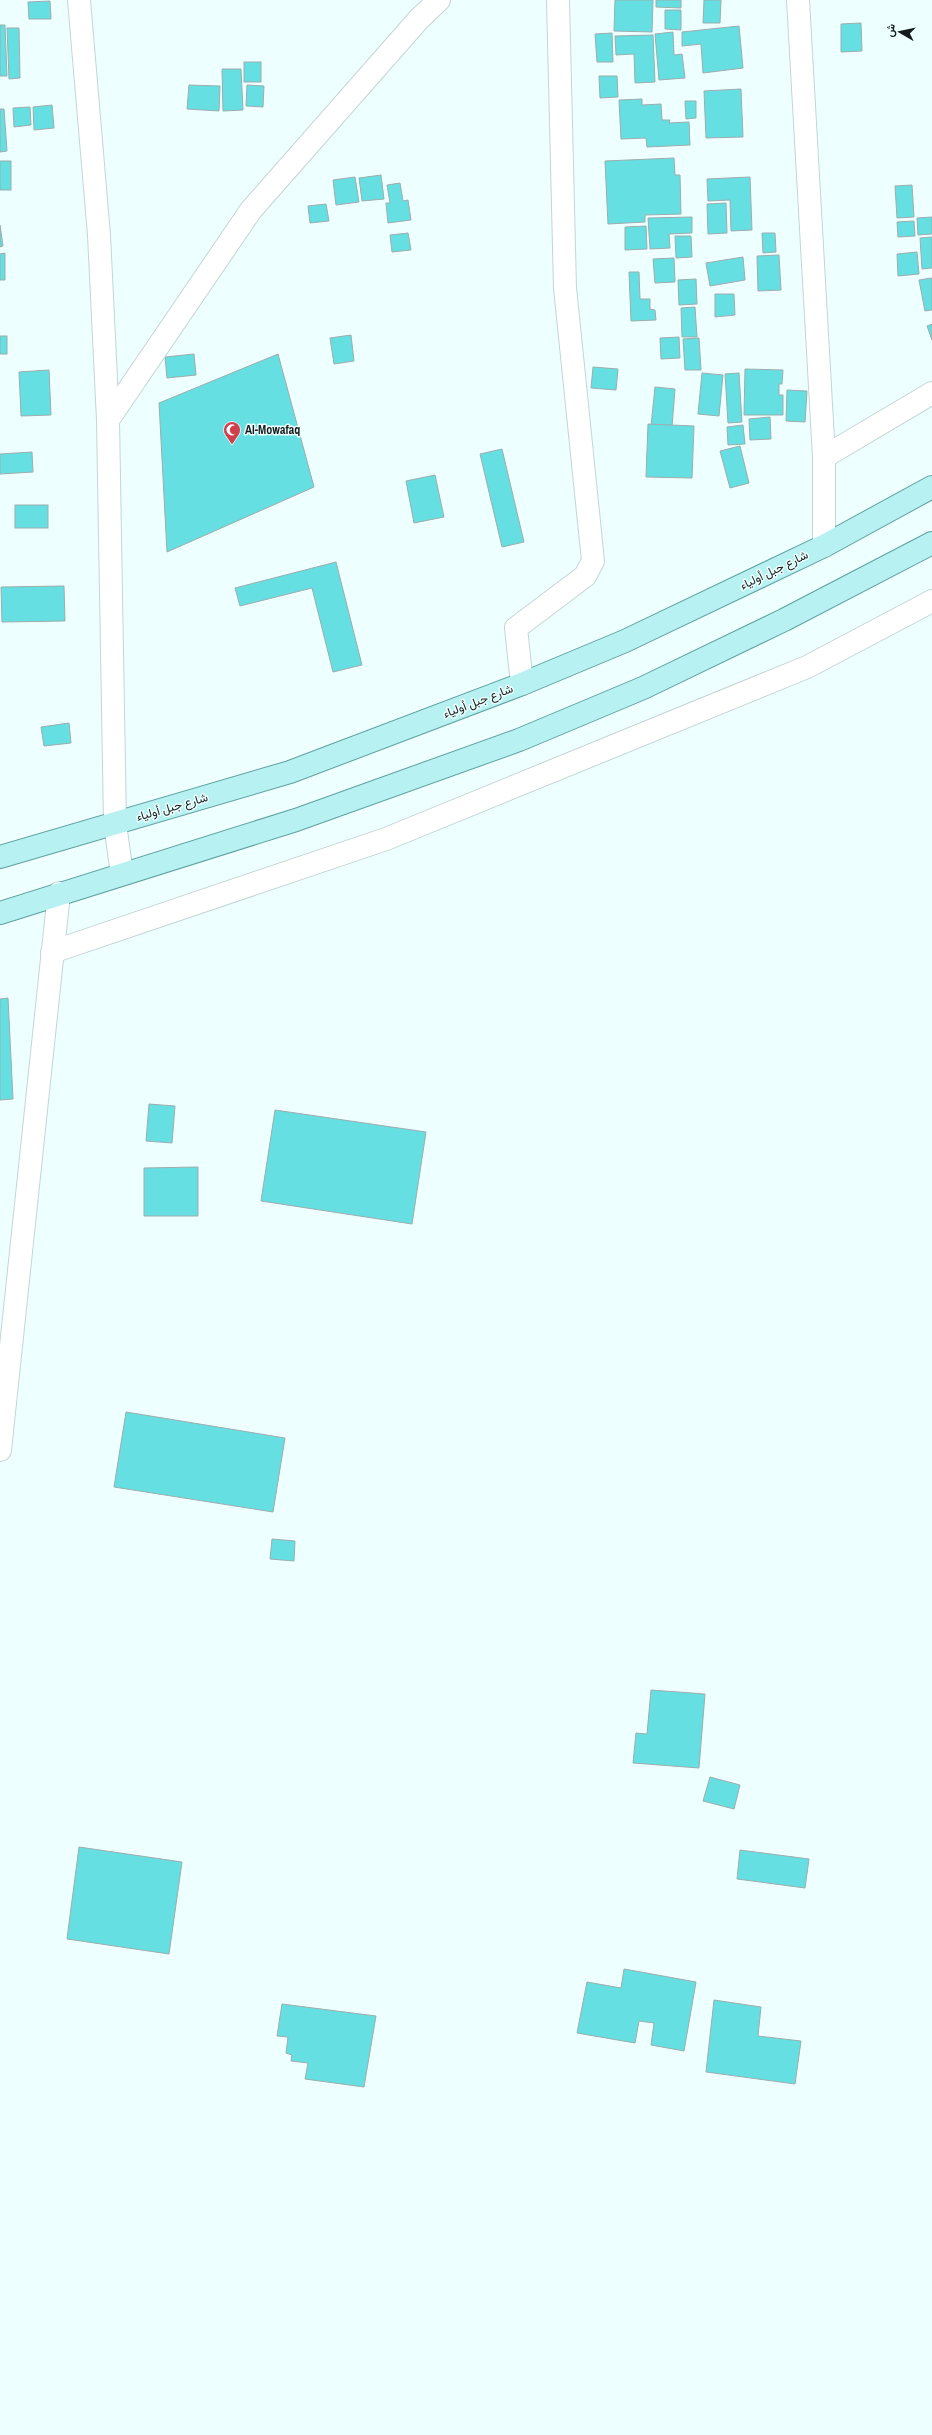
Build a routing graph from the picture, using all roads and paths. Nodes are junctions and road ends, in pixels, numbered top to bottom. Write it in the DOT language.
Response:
graph roads {
  1 [pos="79,0"];
  2 [pos="440,0"];
  3 [pos="558,0"];
  4 [pos="798,0"];
  5 [pos="932,393"];
  6 [pos="108,420"];
  7 [pos="824,457"];
  8 [pos="932,487"];
  9 [pos="932,543"];
  10 [pos="824,546"];
  11 [pos="932,601"];
  12 [pos="522,684"];
  13 [pos="115,824"];
  14 [pos="0,857"];
  15 [pos="122,874"];
  16 [pos="59,893"];
  17 [pos="0,912"];
  18 [pos="52,952"];
  19 [pos="0,1450"];
  1 -- 6 [label="street"];
  2 -- 6 [label="street"];
  3 -- 12 [label="street"];
  4 -- 7 [label="street"];
  5 -- 7 [label="street"];
  6 -- 13 [label="street"];
  7 -- 10 [label="street"];
  8 -- 10 [label="main road, شارع جبل أولياء"];
  9 -- 15 [label="main road"];
  10 -- 12 [label="main road, شارع جبل أولياء"];
  11 -- 18 [label="street"];
  12 -- 13 [label="main road, شارع جبل أولياء"];
  13 -- 14 [label="main road, شارع جبل أولياء"];
  13 -- 15 [label="street"];
  15 -- 16 [label="main road"];
  16 -- 17 [label="main road"];
  16 -- 18 [label="street"];
  18 -- 19 [label="street"];
}
